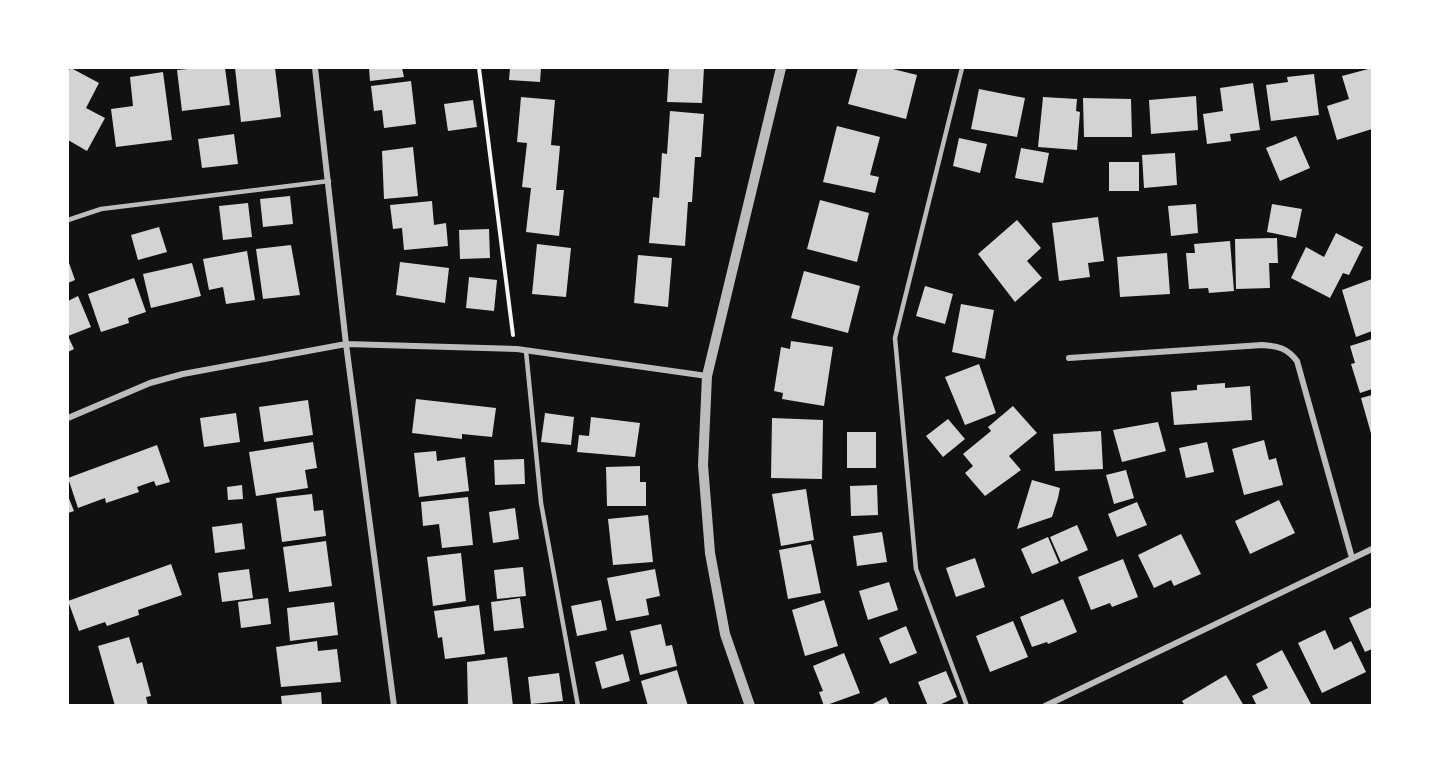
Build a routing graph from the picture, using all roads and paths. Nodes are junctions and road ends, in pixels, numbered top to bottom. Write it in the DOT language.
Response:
graph roads {
  1 [pos="315,68"];
  2 [pos="478,68"];
  3 [pos="781,68"];
  4 [pos="962,68"];
  5 [pos="329,181"];
  6 [pos="68,220"];
  7 [pos="513,336"];
  8 [pos="346,344"];
  9 [pos="526,351"];
  10 [pos="1069,358"];
  11 [pos="707,376"];
  12 [pos="68,418"];
  13 [pos="1372,549"];
  14 [pos="1352,558"];
  15 [pos="394,705"];
  16 [pos="578,705"];
  17 [pos="750,705"];
  18 [pos="967,705"];
  19 [pos="1045,705"];
  1 -- 5 [label="street"];
  2 -- 7 [label="path"];
  3 -- 11 [label="street"];
  4 -- 18 [label="lane"];
  5 -- 6 [label="lane"];
  5 -- 8 [label="street"];
  8 -- 9 [label="street"];
  8 -- 12 [label="street"];
  8 -- 15 [label="street"];
  9 -- 11 [label="street"];
  9 -- 16 [label="lane"];
  10 -- 14 [label="street"];
  11 -- 17 [label="street"];
  13 -- 14 [label="street"];
  14 -- 19 [label="street"];
}
